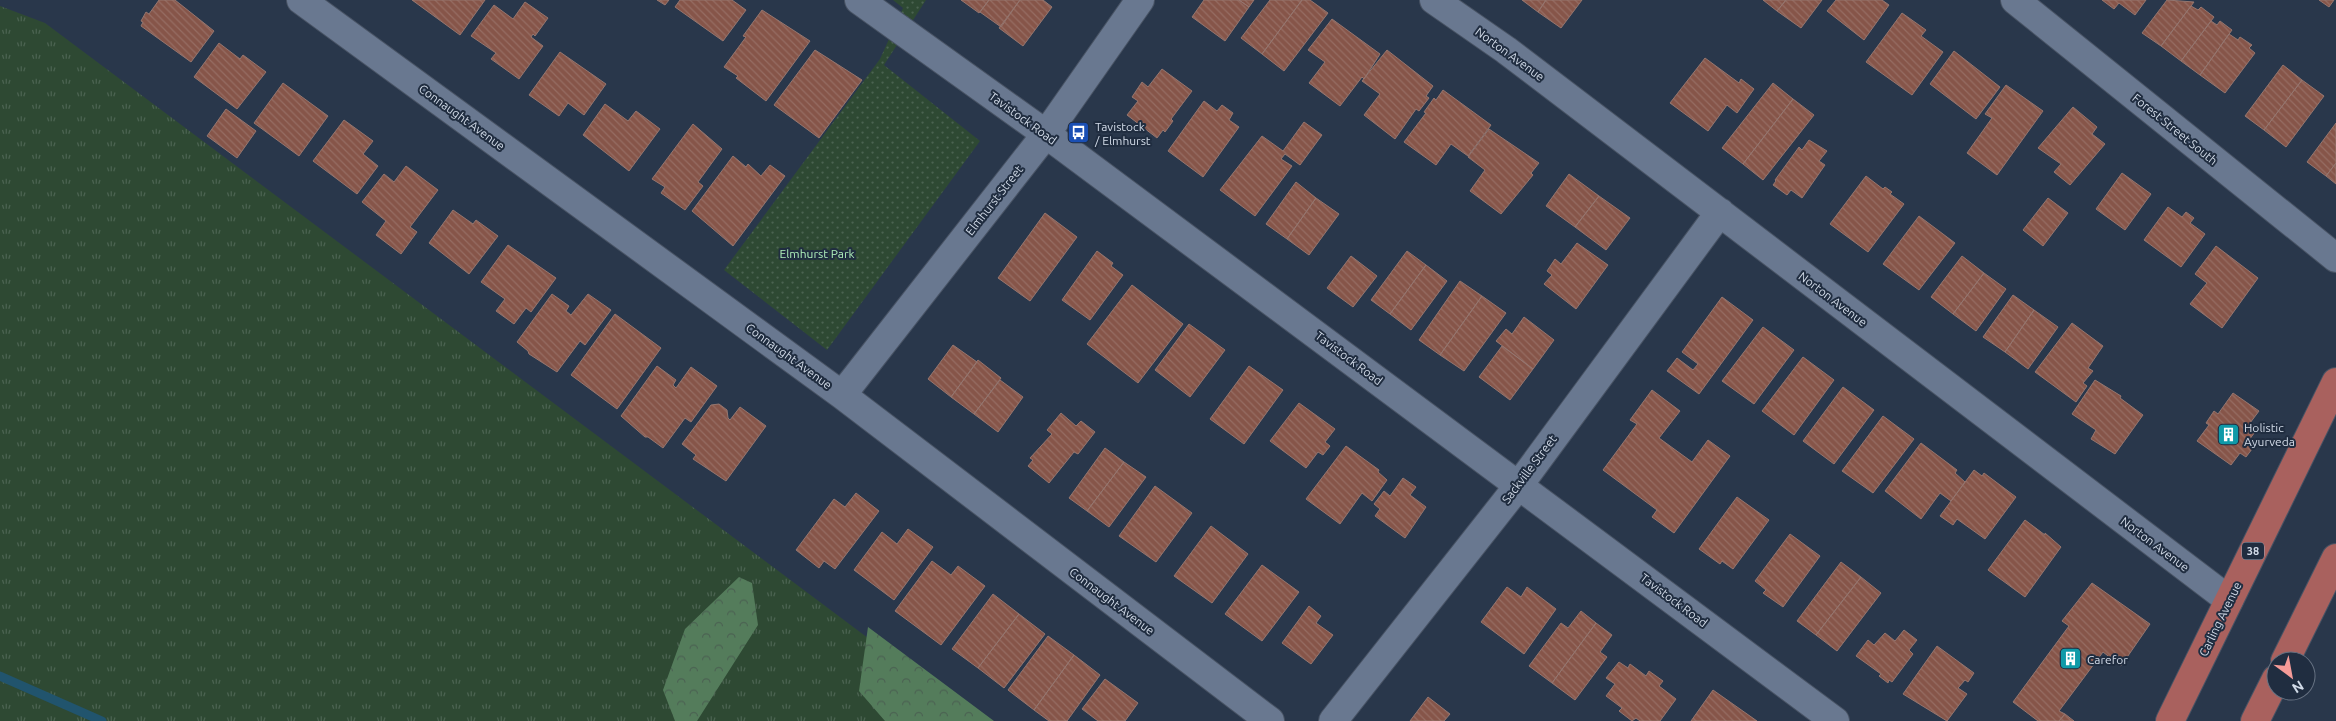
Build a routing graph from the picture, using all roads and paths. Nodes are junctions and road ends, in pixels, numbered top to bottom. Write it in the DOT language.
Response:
graph roads {
  1 [pos="301,0"];
  2 [pos="859,0"];
  3 [pos="1140,0"];
  4 [pos="1434,0"];
  5 [pos="2015,0"];
  6 [pos="1046,134"];
  7 [pos="1720,212"];
  8 [pos="2336,258"];
  9 [pos="2336,382"];
  10 [pos="842,395"];
  11 [pos="1519,484"];
  12 [pos="2336,558"];
  13 [pos="2229,600"];
  14 [pos="2290,651"];
  15 [pos="2266,699"];
  16 [pos="1270,721"];
  17 [pos="1333,721"];
  18 [pos="1835,721"];
  19 [pos="2170,721"];
  20 [pos="2255,721"];
  1 -- 10 [label="street, Connaught Avenue"];
  2 -- 6 [label="street, Tavistock Road"];
  3 -- 6 [label="street, Elmhurst Street"];
  4 -- 7 [label="street, Norton Avenue"];
  5 -- 8 [label="street, Forest Street South"];
  6 -- 10 [label="street, Elmhurst Street"];
  6 -- 11 [label="street, Tavistock Road"];
  7 -- 11 [label="street, Sackville Street"];
  7 -- 13 [label="street, Norton Avenue"];
  9 -- 13 [label="main road, Carling Avenue / 38"];
  10 -- 16 [label="street, Connaught Avenue"];
  11 -- 17 [label="street, Sackville Street"];
  11 -- 18 [label="street, Tavistock Road"];
  12 -- 14 [label="main road"];
  13 -- 19 [label="main road, Carling Avenue / 38"];
  15 -- 20 [label="main road"];
}
